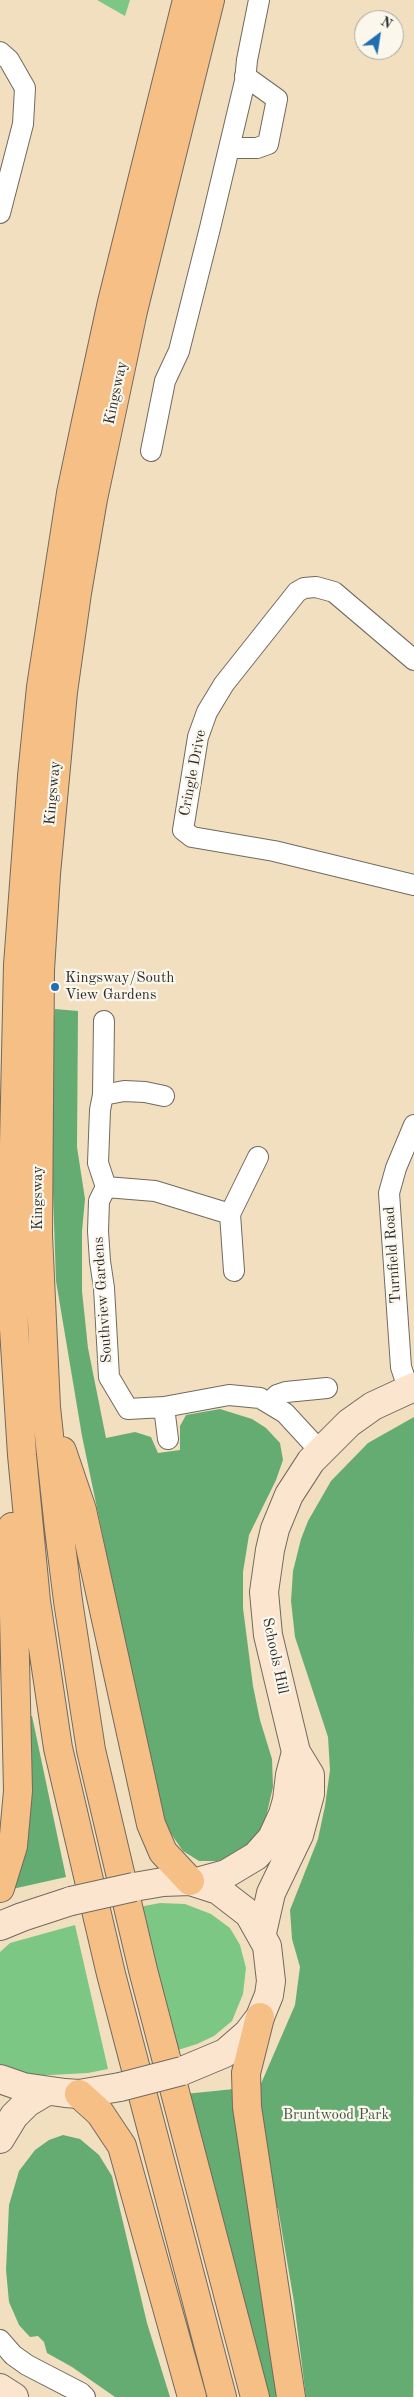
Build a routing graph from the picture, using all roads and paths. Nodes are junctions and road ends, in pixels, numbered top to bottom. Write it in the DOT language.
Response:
graph roads {
  1 [pos="187,0"];
  2 [pos="210,0"];
  3 [pos="259,0"];
  4 [pos="0,52"];
  5 [pos="245,76"];
  6 [pos="229,148"];
  7 [pos="0,212"];
  8 [pos="152,451"];
  9 [pos="414,660"];
  10 [pos="414,885"];
  11 [pos="104,1021"];
  12 [pos="103,1095"];
  13 [pos="164,1096"];
  14 [pos="414,1125"];
  15 [pos="258,1157"];
  16 [pos="106,1187"];
  17 [pos="230,1214"];
  18 [pos="234,1271"];
  19 [pos="327,1388"];
  20 [pos="411,1388"];
  21 [pos="270,1402"];
  22 [pos="18,1404"];
  23 [pos="46,1407"];
  24 [pos="164,1407"];
  25 [pos="168,1439"];
  26 [pos="320,1451"];
  27 [pos="296,1752"];
  28 [pos="194,1882"];
  29 [pos="0,1888"];
  30 [pos="0,1926"];
  31 [pos="262,1933"];
  32 [pos="260,2016"];
  33 [pos="0,2079"];
  34 [pos="48,2091"];
  35 [pos="79,2094"];
  36 [pos="0,2139"];
  37 [pos="0,2340"];
  38 [pos="0,2388"];
  39 [pos="14,2397"];
  40 [pos="85,2397"];
  41 [pos="192,2397"];
  42 [pos="222,2397"];
  43 [pos="255,2397"];
  44 [pos="291,2397"];
  1 -- 22 [label="highway, Kingsway"];
  2 -- 23 [label="highway, Kingsway"];
  3 -- 5 [label="street"];
  4 -- 7 [label="street"];
  5 -- 6 [label="street"];
  5 -- 6 [label="street"];
  6 -- 8 [label="street"];
  9 -- 10 [label="street, Cringle Drive"];
  11 -- 12 [label="street"];
  12 -- 13 [label="street"];
  12 -- 16 [label="street"];
  14 -- 20 [label="street, Turnfield Road"];
  15 -- 17 [label="street"];
  16 -- 17 [label="street"];
  16 -- 24 [label="street, Southview Gardens"];
  17 -- 18 [label="street"];
  19 -- 21 [label="street"];
  20 -- 26 [label="street, Schools Hill"];
  21 -- 24 [label="street"];
  21 -- 26 [label="street"];
  22 -- 29 [label="highway"];
  22 -- 42 [label="highway, Kingsway"];
  23 -- 28 [label="highway"];
  23 -- 43 [label="highway, Kingsway"];
  24 -- 25 [label="street"];
  26 -- 27 [label="street, Schools Hill"];
  27 -- 28 [label="street, Schools Hill"];
  27 -- 31 [label="street, Schools Hill"];
  28 -- 30 [label="street, bridge"];
  28 -- 31 [label="street"];
  31 -- 32 [label="street"];
  32 -- 35 [label="street, bridge"];
  32 -- 44 [label="highway"];
  33 -- 34 [label="street"];
  34 -- 35 [label="street"];
  34 -- 36 [label="street"];
  35 -- 41 [label="highway"];
  37 -- 40 [label="street"];
  38 -- 39 [label="street"];
}
